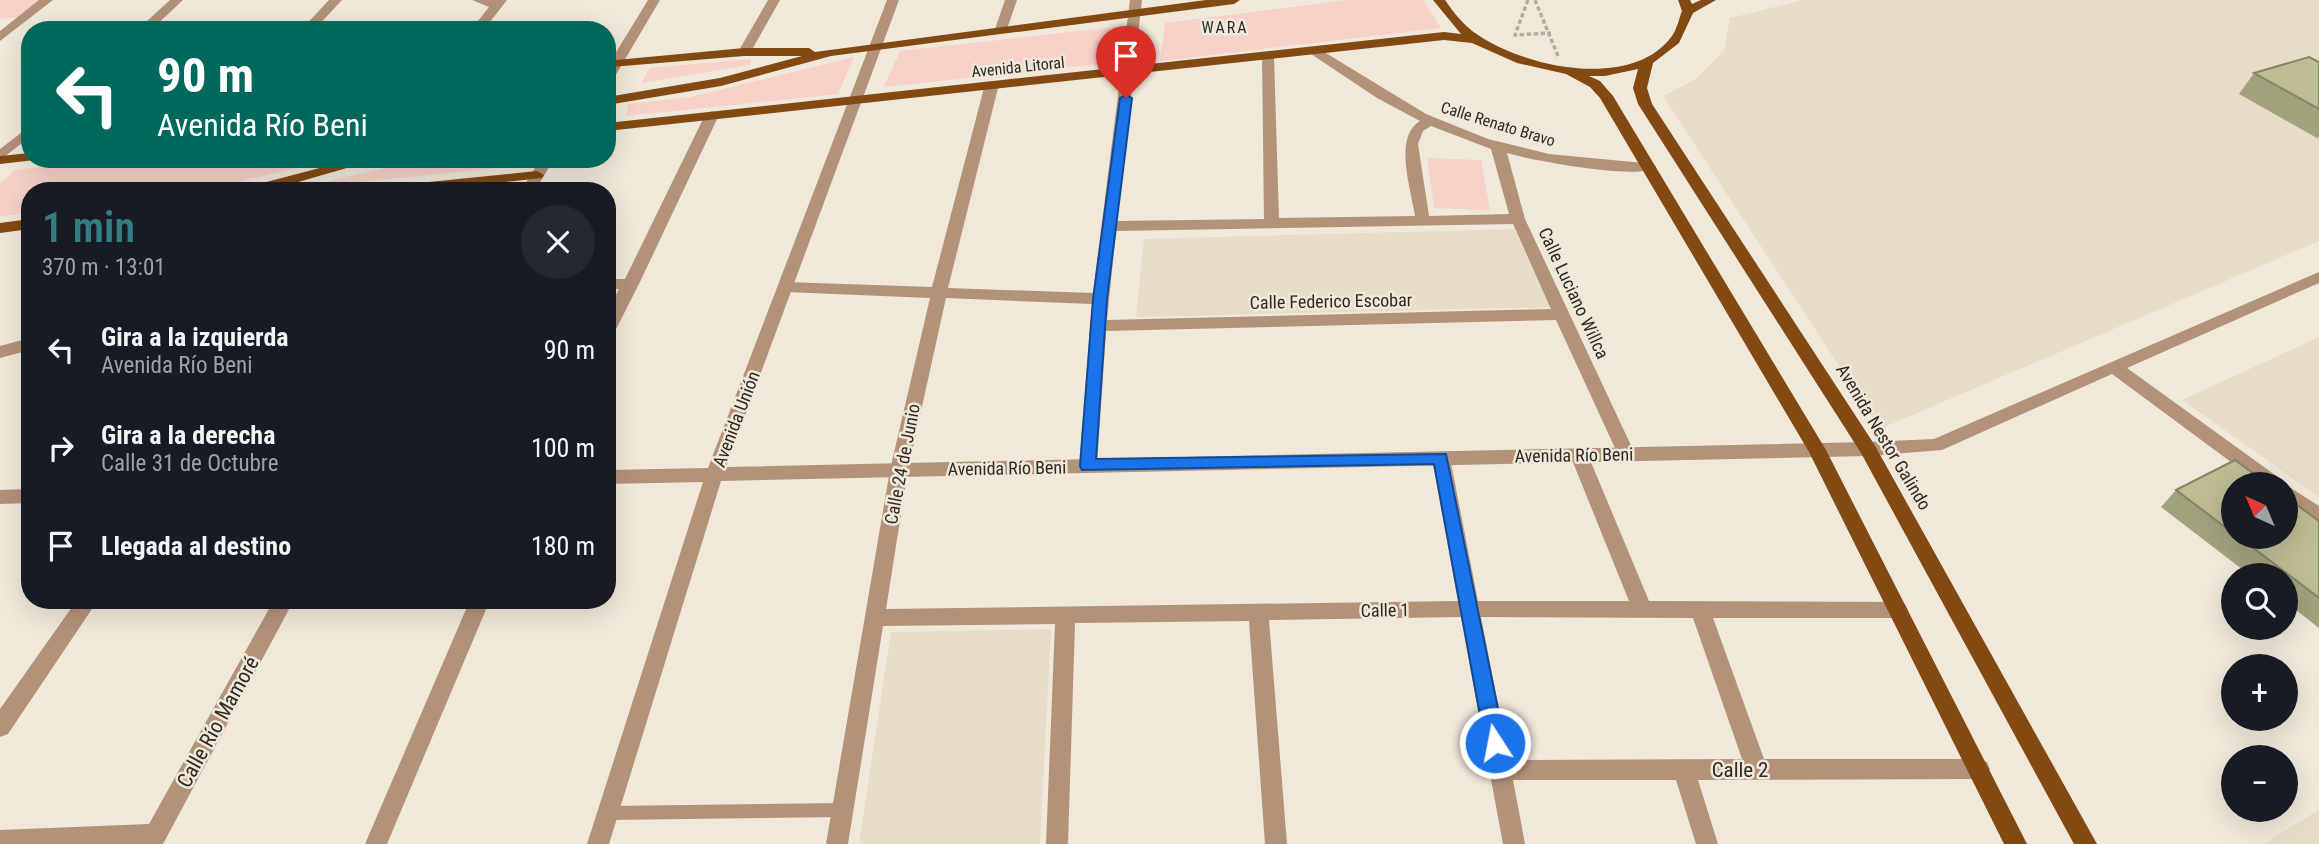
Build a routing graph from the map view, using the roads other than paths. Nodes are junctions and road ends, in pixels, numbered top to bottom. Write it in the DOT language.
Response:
graph roads {
  1 [pos="47,0"];
  2 [pos="177,0"];
  3 [pos="336,0"];
  4 [pos="478,0"];
  5 [pos="654,0"];
  6 [pos="774,0"];
  7 [pos="893,0"];
  8 [pos="1011,0"];
  9 [pos="1234,0"];
  10 [pos="1439,0"];
  11 [pos="1710,0"];
  12 [pos="499,3"];
  13 [pos="1136,6"];
  14 [pos="1686,6"];
  15 [pos="25,19"];
  16 [pos="0,21"];
  17 [pos="22,21"];
  18 [pos="153,21"];
  19 [pos="316,21"];
  20 [pos="484,21"];
  21 [pos="21,22"];
  22 [pos="1001,29"];
  23 [pos="0,37"];
  24 [pos="1475,39"];
  25 [pos="876,45"];
  26 [pos="1316,51"];
  27 [pos="744,52"];
  28 [pos="830,52"];
  29 [pos="1268,57"];
  30 [pos="1647,61"];
  31 [pos="616,64"];
  32 [pos="1566,71"];
  33 [pos="1130,73"];
  34 [pos="991,88"];
  35 [pos="854,100"];
  36 [pos="616,101"];
  37 [pos="712,115"];
  38 [pos="1429,121"];
  39 [pos="616,126"];
  40 [pos="21,138"];
  41 [pos="1497,144"];
  42 [pos="21,157"];
  43 [pos="0,158"];
  44 [pos="1649,167"];
  45 [pos="338,168"];
  46 [pos="541,168"];
  47 [pos="537,175"];
  48 [pos="288,182"];
  49 [pos="468,182"];
  50 [pos="533,182"];
  51 [pos="1518,219"];
  52 [pos="1423,222"];
  53 [pos="1272,223"];
  54 [pos="21,225"];
  55 [pos="1108,226"];
  56 [pos="0,228"];
  57 [pos="2319,277"];
  58 [pos="616,284"];
  59 [pos="631,284"];
  60 [pos="786,287"];
  61 [pos="939,292"];
  62 [pos="1100,299"];
  63 [pos="616,313"];
  64 [pos="1564,314"];
  65 [pos="1099,326"];
  66 [pos="21,346"];
  67 [pos="0,352"];
  68 [pos="2114,367"];
  69 [pos="1868,449"];
  70 [pos="1817,450"];
  71 [pos="1626,454"];
  72 [pos="1578,455"];
  73 [pos="1441,458"];
  74 [pos="1088,466"];
  75 [pos="899,470"];
  76 [pos="2258,472"];
  77 [pos="715,473"];
  78 [pos="616,477"];
  79 [pos="0,496"];
  80 [pos="21,496"];
  81 [pos="2298,501"];
  82 [pos="2319,516"];
  83 [pos="1469,608"];
  84 [pos="82,609"];
  85 [pos="279,609"];
  86 [pos="476,609"];
  87 [pos="1898,610"];
  88 [pos="1643,611"];
  89 [pos="1701,611"];
  90 [pos="1258,612"];
  91 [pos="1065,615"];
  92 [pos="873,618"];
  93 [pos="0,727"];
  94 [pos="1979,769"];
  95 [pos="1500,770"];
  96 [pos="1757,770"];
  97 [pos="1684,771"];
  98 [pos="842,810"];
  99 [pos="608,813"];
  100 [pos="154,839"];
  101 [pos="0,841"];
  102 [pos="376,844"];
  103 [pos="598,844"];
  104 [pos="836,844"];
  105 [pos="1057,844"];
  106 [pos="1276,844"];
  107 [pos="1514,844"];
  108 [pos="1707,844"];
  109 [pos="2016,844"];
  110 [pos="2086,844"];
  1 -- 15 [label="street"];
  2 -- 18 [label="street"];
  3 -- 19 [label="street"];
  4 -- 12 [label="street"];
  5 -- 31 [label="street"];
  6 -- 27 [label="street"];
  7 -- 25 [label="street, Avenida Unión"];
  8 -- 22 [label="street"];
  9 -- 13 [label="main road"];
  10 -- 24 [label="main road"];
  11 -- 14 [label="main road"];
  12 -- 20 [label="street"];
  13 -- 22 [label="main road"];
  13 -- 33 [label="street"];
  14 -- 30 [label="main road"];
  15 -- 16 [label="street"];
  15 -- 17 [label="street"];
  21 -- 23 [label="street"];
  22 -- 25 [label="main road"];
  24 -- 26 [label="main road, Avenida Litoral"];
  24 -- 32 [label="main road"];
  25 -- 28 [label="main road"];
  25 -- 35 [label="street, Avenida Unión"];
  26 -- 29 [label="main road, Avenida Litoral"];
  26 -- 38 [label="street, Calle Renato Bravo"];
  27 -- 28 [label="main road"];
  27 -- 31 [label="main road"];
  28 -- 36 [label="main road"];
  29 -- 33 [label="main road, Avenida Litoral"];
  29 -- 53 [label="street"];
  30 -- 32 [label="main road"];
  30 -- 69 [label="main road, Avenida Nestor Galindo"];
  32 -- 44 [label="main road"];
  33 -- 34 [label="main road, Avenida Litoral"];
  33 -- 55 [label="street"];
  34 -- 35 [label="main road, Avenida Litoral"];
  34 -- 61 [label="street, Calle 24 de Junio"];
  35 -- 37 [label="main road, Avenida Litoral"];
  35 -- 60 [label="street, Avenida Unión"];
  37 -- 39 [label="main road, Avenida Litoral"];
  37 -- 59 [label="street"];
  38 -- 41 [label="street, Calle Renato Bravo"];
  38 -- 52 [label="street"];
  40 -- 43 [label="street"];
  41 -- 44 [label="street, Calle Renato Bravo"];
  41 -- 51 [label="street, Calle Luciano Willca"];
  42 -- 43 [label="main road"];
  44 -- 70 [label="main road"];
  45 -- 48 [label="main road"];
  46 -- 47 [label="street"];
  47 -- 49 [label="main road"];
  47 -- 50 [label="street"];
  51 -- 52 [label="street"];
  51 -- 64 [label="street, Calle Luciano Willca"];
  52 -- 53 [label="street"];
  53 -- 55 [label="street"];
  54 -- 56 [label="main road"];
  55 -- 62 [label="street"];
  57 -- 68 [label="street, Avenida Río Beni"];
  58 -- 59 [label="street"];
  59 -- 63 [label="street"];
  60 -- 61 [label="street"];
  60 -- 77 [label="street, Avenida Unión"];
  61 -- 62 [label="street"];
  61 -- 75 [label="street, Calle 24 de Junio"];
  62 -- 65 [label="street"];
  64 -- 65 [label="street, Calle Federico Escobar"];
  64 -- 71 [label="street, Calle Luciano Willca"];
  65 -- 74 [label="street"];
  66 -- 67 [label="street"];
  68 -- 69 [label="street, Avenida Río Beni"];
  68 -- 76 [label="street"];
  69 -- 70 [label="street, Avenida Río Beni"];
  69 -- 110 [label="main road, Avenida Nestor Galindo"];
  70 -- 71 [label="street, Avenida Río Beni"];
  70 -- 87 [label="main road"];
  71 -- 72 [label="street, Avenida Río Beni"];
  72 -- 73 [label="street, Avenida Río Beni"];
  72 -- 88 [label="street"];
  73 -- 74 [label="street, Avenida Río Beni"];
  73 -- 83 [label="street"];
  74 -- 75 [label="street, Avenida Río Beni"];
  75 -- 77 [label="street, Avenida Río Beni"];
  75 -- 92 [label="street, Calle 24 de Junio"];
  77 -- 78 [label="street, Avenida Río Beni"];
  77 -- 99 [label="street, Avenida Unión"];
  79 -- 80 [label="street"];
  81 -- 82 [label="street"];
  83 -- 88 [label="street, Calle 1"];
  83 -- 90 [label="street, Calle 1"];
  83 -- 95 [label="street"];
  84 -- 93 [label="street"];
  85 -- 100 [label="street, Calle Río Mamoré"];
  86 -- 102 [label="street"];
  87 -- 89 [label="street, Calle 1"];
  87 -- 94 [label="main road"];
  88 -- 89 [label="street, Calle 1"];
  89 -- 96 [label="street"];
  90 -- 91 [label="street, Calle 1"];
  90 -- 106 [label="street"];
  91 -- 92 [label="street, Calle 1"];
  91 -- 105 [label="street"];
  92 -- 98 [label="street, Calle 24 de Junio"];
  94 -- 96 [label="street, Calle 2"];
  94 -- 109 [label="main road"];
  95 -- 97 [label="street, Calle 2"];
  95 -- 107 [label="street"];
  96 -- 97 [label="street, Calle 2"];
  97 -- 108 [label="street"];
  98 -- 99 [label="lane"];
  98 -- 104 [label="street, Calle 24 de Junio"];
  99 -- 103 [label="street, Avenida Unión"];
  100 -- 101 [label="street"];
}
